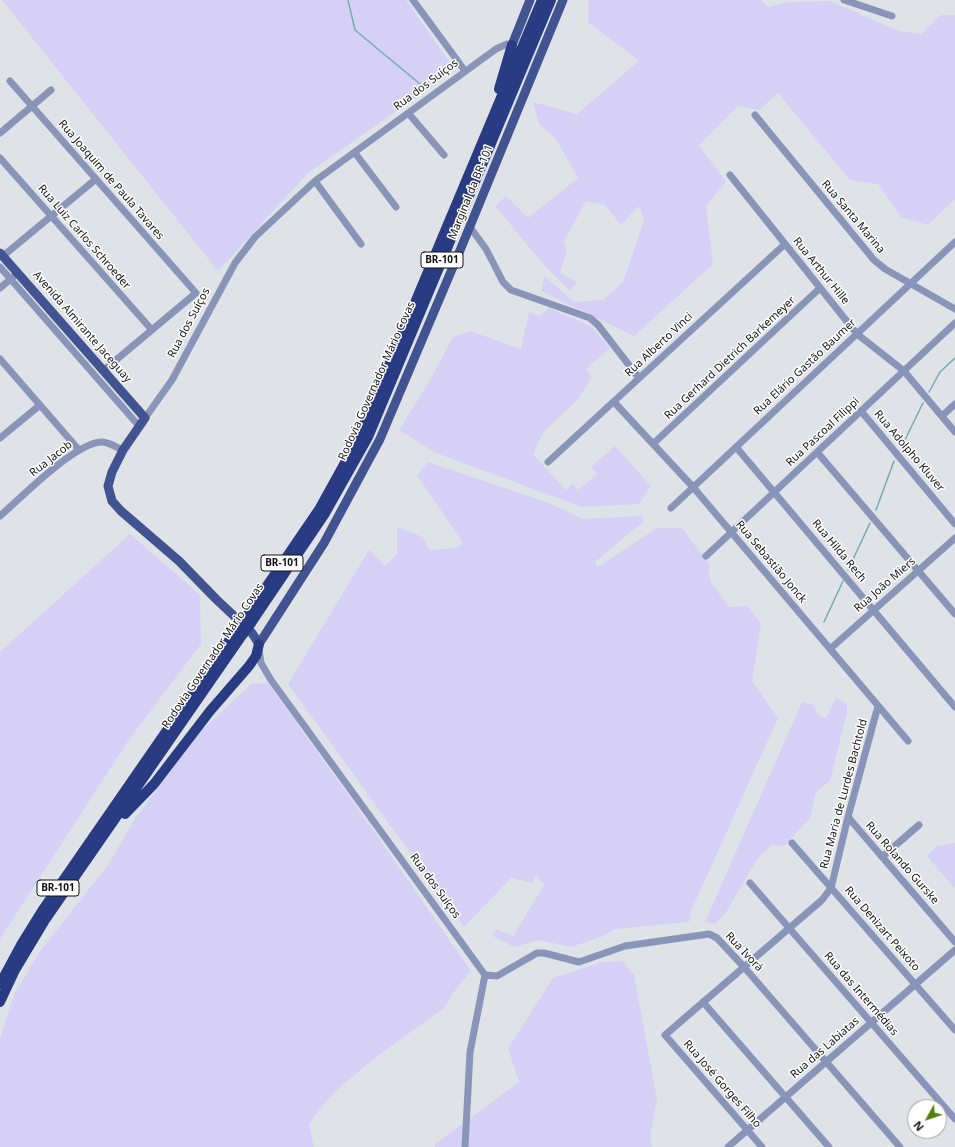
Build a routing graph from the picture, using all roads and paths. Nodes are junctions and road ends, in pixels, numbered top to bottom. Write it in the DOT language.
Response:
graph roads {
  1 [pos="413,0"];
  2 [pos="530,0"];
  3 [pos="542,0"];
  4 [pos="550,0"];
  5 [pos="564,0"];
  6 [pos="844,0"];
  7 [pos="892,16"];
  8 [pos="512,45"];
  9 [pos="465,71"];
  10 [pos="10,81"];
  11 [pos="51,90"];
  12 [pos="32,106"];
  13 [pos="409,114"];
  14 [pos="755,115"];
  15 [pos="0,133"];
  16 [pos="487,134"];
  17 [pos="355,153"];
  18 [pos="444,155"];
  19 [pos="0,158"];
  20 [pos="730,175"];
  21 [pos="96,179"];
  22 [pos="315,181"];
  23 [pos="396,207"];
  24 [pos="51,216"];
  25 [pos="470,227"];
  26 [pos="955,242"];
  27 [pos="361,244"];
  28 [pos="785,244"];
  29 [pos="1,254"];
  30 [pos="0,267"];
  31 [pos="14,276"];
  32 [pos="910,284"];
  33 [pos="0,288"];
  34 [pos="820,288"];
  35 [pos="955,309"];
  36 [pos="955,323"];
  37 [pos="152,330"];
  38 [pos="857,334"];
  39 [pos="0,359"];
  40 [pos="104,370"];
  41 [pos="904,371"];
  42 [pos="640,378"];
  43 [pos="614,402"];
  44 [pos="955,404"];
  45 [pos="40,405"];
  46 [pos="861,411"];
  47 [pos="942,416"];
  48 [pos="145,418"];
  49 [pos="139,426"];
  50 [pos="955,432"];
  51 [pos="0,438"];
  52 [pos="654,443"];
  53 [pos="736,447"];
  54 [pos="79,450"];
  55 [pos="123,450"];
  56 [pos="817,452"];
  57 [pos="548,462"];
  58 [pos="693,487"];
  59 [pos="774,492"];
  60 [pos="670,508"];
  61 [pos="0,516"];
  62 [pos="955,524"];
  63 [pos="731,532"];
  64 [pos="955,538"];
  65 [pos="706,556"];
  66 [pos="918,571"];
  67 [pos="874,610"];
  68 [pos="955,614"];
  69 [pos="248,621"];
  70 [pos="240,632"];
  71 [pos="259,644"];
  72 [pos="830,649"];
  73 [pos="249,666"];
  74 [pos="264,669"];
  75 [pos="954,702"];
  76 [pos="878,706"];
  77 [pos="908,741"];
  78 [pos="848,817"];
  79 [pos="919,825"];
  80 [pos="105,834"];
  81 [pos="792,843"];
  82 [pos="882,857"];
  83 [pos="750,883"];
  84 [pos="831,888"];
  85 [pos="789,928"];
  86 [pos="955,942"];
  87 [pos="955,950"];
  88 [pos="744,967"];
  89 [pos="485,975"];
  90 [pos="0,984"];
  91 [pos="915,985"];
  92 [pos="0,1002"];
  93 [pos="703,1002"];
  94 [pos="871,1023"];
  95 [pos="955,1030"];
  96 [pos="826,1062"];
  97 [pos="785,1097"];
  98 [pos="955,1120"];
  99 [pos="748,1130"];
  100 [pos="466,1147"];
  101 [pos="728,1147"];
  102 [pos="762,1147"];
  103 [pos="829,1147"];
  104 [pos="900,1147"];
  1 -- 9 [label="street"];
  2 -- 8 [label="main road"];
  3 -- 16 [label="highway, Rodovia Governador Mário Covas / BR-101"];
  4 -- 69 [label="highway, Rodovia Governador Mário Covas / BR-101"];
  5 -- 25 [label="main road, Marginal da BR-101"];
  6 -- 7 [label="street"];
  8 -- 9 [label="street, Rua dos Suíços"];
  8 -- 16 [label="highway"];
  9 -- 13 [label="street, Rua dos Suíços"];
  10 -- 12 [label="street, Rua Joaquim de Paula Tavares"];
  11 -- 12 [label="street"];
  12 -- 15 [label="street"];
  12 -- 21 [label="street, Rua Joaquim de Paula Tavares"];
  13 -- 17 [label="street, Rua dos Suíços"];
  13 -- 18 [label="street"];
  14 -- 32 [label="street, Rua Santa Marina"];
  16 -- 69 [label="highway, Rodovia Governador Mário Covas / BR-101"];
  17 -- 22 [label="street, Rua dos Suíços"];
  17 -- 23 [label="street"];
  19 -- 24 [label="street, Rua Luiz Carlos Schroeder"];
  20 -- 28 [label="street, Rua Arthur Hille"];
  21 -- 24 [label="street"];
  21 -- 37 [label="street, Rua Joaquim de Paula Tavares"];
  22 -- 27 [label="street"];
  22 -- 48 [label="street, Rua dos Suíços"];
  24 -- 29 [label="street"];
  24 -- 37 [label="street, Rua Luiz Carlos Schroeder"];
  25 -- 42 [label="street"];
  25 -- 71 [label="main road, Marginal da BR-101"];
  26 -- 32 [label="street, Rua Elário Gastão Baumer"];
  28 -- 34 [label="street, Rua Arthur Hille"];
  28 -- 42 [label="street, Rua Alberto Vinci"];
  29 -- 31 [label="main road, Avenida Almirante Jaceguay"];
  30 -- 31 [label="street, Avenida Almirante Jaceguay"];
  31 -- 33 [label="street"];
  31 -- 40 [label="main road, Avenida Almirante Jaceguay"];
  31 -- 49 [label="street, Avenida Almirante Jaceguay"];
  32 -- 35 [label="street, Rua Santa Marina"];
  32 -- 38 [label="street, Rua Elário Gastão Baumer"];
  34 -- 38 [label="street, Rua Arthur Hille"];
  34 -- 52 [label="street, Rua Gerhard Dietrich Barkemeyer"];
  36 -- 41 [label="street, Rua Pascoal Filippi"];
  37 -- 40 [label="street"];
  38 -- 41 [label="street, Rua Arthur Hille"];
  38 -- 53 [label="street, Rua Elário Gastão Baumer"];
  39 -- 45 [label="street"];
  40 -- 48 [label="main road, Avenida Almirante Jaceguay"];
  41 -- 46 [label="street, Rua Pascoal Filippi"];
  41 -- 47 [label="street, Rua Arthur Hille"];
  42 -- 43 [label="street, Rua Alberto Vinci"];
  43 -- 52 [label="street, Rua Sebastião Jonck"];
  43 -- 57 [label="street, Rua Alberto Vinci"];
  44 -- 47 [label="street"];
  45 -- 51 [label="street"];
  45 -- 54 [label="street"];
  46 -- 56 [label="street, Rua Pascoal Filippi"];
  46 -- 62 [label="street, Rua Adolpho Kluver"];
  47 -- 50 [label="street, Rua Arthur Hille"];
  48 -- 49 [label="main road, Rua dos Suíços"];
  49 -- 55 [label="main road, Rua dos Suíços"];
  52 -- 58 [label="street, Rua Sebastião Jonck"];
  53 -- 58 [label="street, Rua Elário Gastão Baumer"];
  53 -- 59 [label="street, Rua Hilda Rech"];
  54 -- 55 [label="street, Rua Jacob"];
  54 -- 61 [label="street, Rua Jacob"];
  55 -- 71 [label="main road, Rua dos Suíços"];
  56 -- 59 [label="street, Rua Pascoal Filippi"];
  56 -- 66 [label="street"];
  58 -- 60 [label="street, Rua Elário Gastão Baumer"];
  58 -- 63 [label="street, Rua Sebastião Jonck"];
  59 -- 63 [label="street, Rua Pascoal Filippi"];
  59 -- 67 [label="street, Rua Hilda Rech"];
  63 -- 65 [label="street, Rua Pascoal Filippi"];
  63 -- 72 [label="street, Rua Sebastião Jonck"];
  64 -- 66 [label="street, Rua João Miers"];
  66 -- 67 [label="street, Rua João Miers"];
  66 -- 68 [label="street"];
  67 -- 72 [label="street, Rua João Miers"];
  67 -- 75 [label="street, Rua Hilda Rech"];
  69 -- 70 [label="highway, Rodovia Governador Mário Covas / BR-101, bridge"];
  70 -- 80 [label="highway, Rodovia Governador Mário Covas / BR-101"];
  70 -- 90 [label="highway, Rodovia Governador Mário Covas / BR-101"];
  71 -- 73 [label="highway"];
  71 -- 74 [label="street, Rua dos Suíços"];
  72 -- 76 [label="street, Rua Sebastião Jonck"];
  73 -- 74 [label="street"];
  73 -- 80 [label="highway"];
  74 -- 89 [label="street, Rua dos Suíços"];
  76 -- 77 [label="street, Rua Sebastião Jonck"];
  76 -- 78 [label="street, Rua Maria de Lurdes Bachtold"];
  78 -- 82 [label="street, Rua Rolando Gurske"];
  78 -- 84 [label="street, Rua Maria de Lurdes Bachtold"];
  79 -- 82 [label="street"];
  80 -- 92 [label="highway, Rodovia Governador Mário Covas / BR-101"];
  81 -- 84 [label="street, Rua Denizart Peixoto"];
  82 -- 86 [label="street, Rua Rolando Gurske"];
  83 -- 85 [label="street, Rua das Intermédias"];
  84 -- 85 [label="street"];
  84 -- 91 [label="street, Rua Denizart Peixoto"];
  85 -- 88 [label="street"];
  85 -- 94 [label="street, Rua das Intermédias"];
  87 -- 91 [label="street, Rua das Labiatas"];
  88 -- 89 [label="street, Rua Ivorá"];
  88 -- 93 [label="street"];
  88 -- 96 [label="street, Rua Ivorá"];
  89 -- 100 [label="street"];
  91 -- 94 [label="street, Rua das Labiatas"];
  91 -- 95 [label="street, Rua Denizart Peixoto"];
  93 -- 97 [label="street"];
  93 -- 99 [label="street, Rua José Gorges Filho"];
  94 -- 96 [label="street, Rua das Labiatas"];
  94 -- 98 [label="street, Rua das Intermédias"];
  96 -- 97 [label="street, Rua das Labiatas"];
  96 -- 104 [label="street, Rua Ivorá"];
  97 -- 99 [label="street, Rua das Labiatas"];
  97 -- 103 [label="street"];
  99 -- 101 [label="street, Rua das Labiatas"];
  99 -- 102 [label="street, Rua José Gorges Filho"];
}
